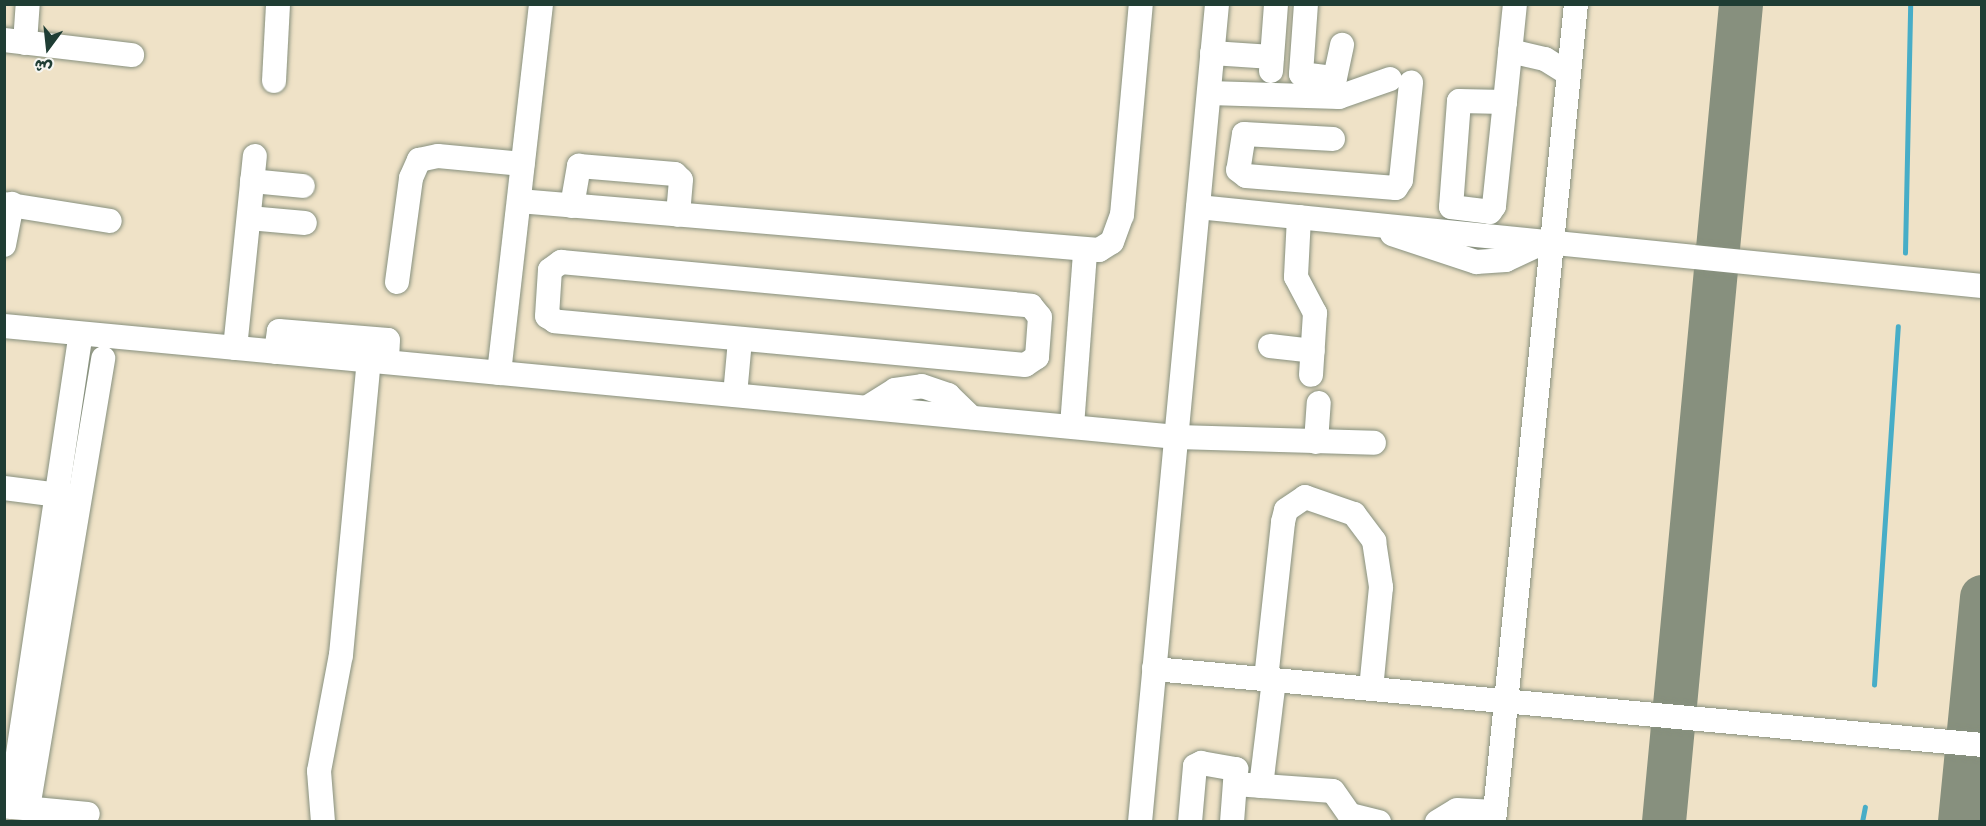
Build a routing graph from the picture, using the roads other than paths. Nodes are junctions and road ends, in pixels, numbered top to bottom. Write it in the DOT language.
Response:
graph roads {
  1 [pos="28,4"];
  2 [pos="278,4"];
  3 [pos="541,4"];
  4 [pos="1141,4"];
  5 [pos="1217,4"];
  6 [pos="1276,4"];
  7 [pos="1306,4"];
  8 [pos="1515,4"];
  9 [pos="1576,4"];
  10 [pos="15,42"];
  11 [pos="1342,45"];
  12 [pos="1510,51"];
  13 [pos="1212,54"];
  14 [pos="132,55"];
  15 [pos="1569,74"];
  16 [pos="274,81"];
  17 [pos="1209,93"];
  18 [pos="1268,97"];
  19 [pos="1505,102"];
  20 [pos="1265,134"];
  21 [pos="1333,139"];
  22 [pos="255,156"];
  23 [pos="523,164"];
  24 [pos="252,181"];
  25 [pos="303,186"];
  26 [pos="519,201"];
  27 [pos="8,204"];
  28 [pos="573,206"];
  29 [pos="1198,207"];
  30 [pos="678,215"];
  31 [pos="1299,217"];
  32 [pos="249,218"];
  33 [pos="110,221"];
  34 [pos="305,223"];
  35 [pos="1549,242"];
  36 [pos="4,245"];
  37 [pos="1078,252"];
  38 [pos="397,282"];
  39 [pos="1982,286"];
  40 [pos="4,326"];
  41 [pos="81,334"];
  42 [pos="748,341"];
  43 [pos="1270,346"];
  44 [pos="235,348"];
  45 [pos="1313,351"];
  46 [pos="103,358"];
  47 [pos="378,361"];
  48 [pos="499,373"];
  49 [pos="1311,375"];
  50 [pos="743,396"];
  51 [pos="1319,403"];
  52 [pos="1065,426"];
  53 [pos="1176,436"];
  54 [pos="1316,442"];
  55 [pos="1374,443"];
  56 [pos="4,488"];
  57 [pos="69,496"];
  58 [pos="1154,669"];
  59 [pos="1270,680"];
  60 [pos="1371,689"];
  61 [pos="1506,701"];
  62 [pos="1982,746"];
  63 [pos="1235,784"];
  64 [pos="1261,786"];
  65 [pos="14,807"];
  66 [pos="88,814"];
  67 [pos="1494,817"];
  68 [pos="323,822"];
  69 [pos="1140,822"];
  70 [pos="1190,822"];
  71 [pos="1232,822"];
  72 [pos="1379,822"];
  73 [pos="1437,822"];
  1 -- 10 [label="lane"];
  2 -- 16 [label="lane"];
  3 -- 23 [label="lane"];
  4 -- 37 [label="lane"];
  5 -- 13 [label="lane"];
  6 -- 13 [label="lane"];
  7 -- 11 [label="lane"];
  8 -- 12 [label="lane"];
  9 -- 15 [label="lane"];
  10 -- 14 [label="lane"];
  12 -- 15 [label="lane"];
  12 -- 19 [label="lane"];
  13 -- 17 [label="lane"];
  15 -- 35 [label="lane"];
  17 -- 18 [label="lane"];
  17 -- 29 [label="lane"];
  18 -- 20 [label="lane"];
  18 -- 20 [label="lane"];
  19 -- 19 [label="lane"];
  20 -- 21 [label="lane"];
  22 -- 24 [label="lane"];
  23 -- 26 [label="lane"];
  23 -- 38 [label="lane"];
  24 -- 25 [label="lane"];
  24 -- 32 [label="lane"];
  26 -- 28 [label="lane"];
  26 -- 48 [label="lane"];
  27 -- 33 [label="lane"];
  27 -- 36 [label="lane"];
  28 -- 30 [label="lane"];
  28 -- 30 [label="lane"];
  29 -- 31 [label="lane"];
  29 -- 53 [label="lane"];
  30 -- 37 [label="lane"];
  31 -- 35 [label="lane"];
  31 -- 45 [label="lane"];
  32 -- 34 [label="lane"];
  32 -- 44 [label="lane"];
  35 -- 39 [label="lane"];
  35 -- 61 [label="lane"];
  37 -- 52 [label="lane"];
  40 -- 41 [label="lane"];
  41 -- 44 [label="lane"];
  41 -- 57 [label="lane"];
  42 -- 42 [label="lane"];
  42 -- 50 [label="lane"];
  43 -- 45 [label="lane"];
  44 -- 47 [label="lane"];
  45 -- 49 [label="lane"];
  46 -- 57 [label="lane"];
  47 -- 48 [label="lane"];
  47 -- 68 [label="lane"];
  48 -- 50 [label="lane"];
  50 -- 52 [label="lane"];
  51 -- 54 [label="lane"];
  52 -- 53 [label="lane"];
  53 -- 54 [label="lane"];
  53 -- 58 [label="lane"];
  54 -- 55 [label="lane"];
  56 -- 57 [label="lane"];
  57 -- 65 [label="lane"];
  58 -- 59 [label="lane"];
  58 -- 69 [label="lane"];
  59 -- 60 [label="lane"];
  59 -- 60 [label="lane"];
  59 -- 64 [label="lane"];
  60 -- 61 [label="lane"];
  61 -- 62 [label="lane"];
  61 -- 67 [label="lane"];
  63 -- 64 [label="lane"];
  63 -- 70 [label="lane"];
  63 -- 71 [label="lane"];
  64 -- 72 [label="lane"];
  65 -- 66 [label="lane"];
  67 -- 73 [label="lane"];
}
